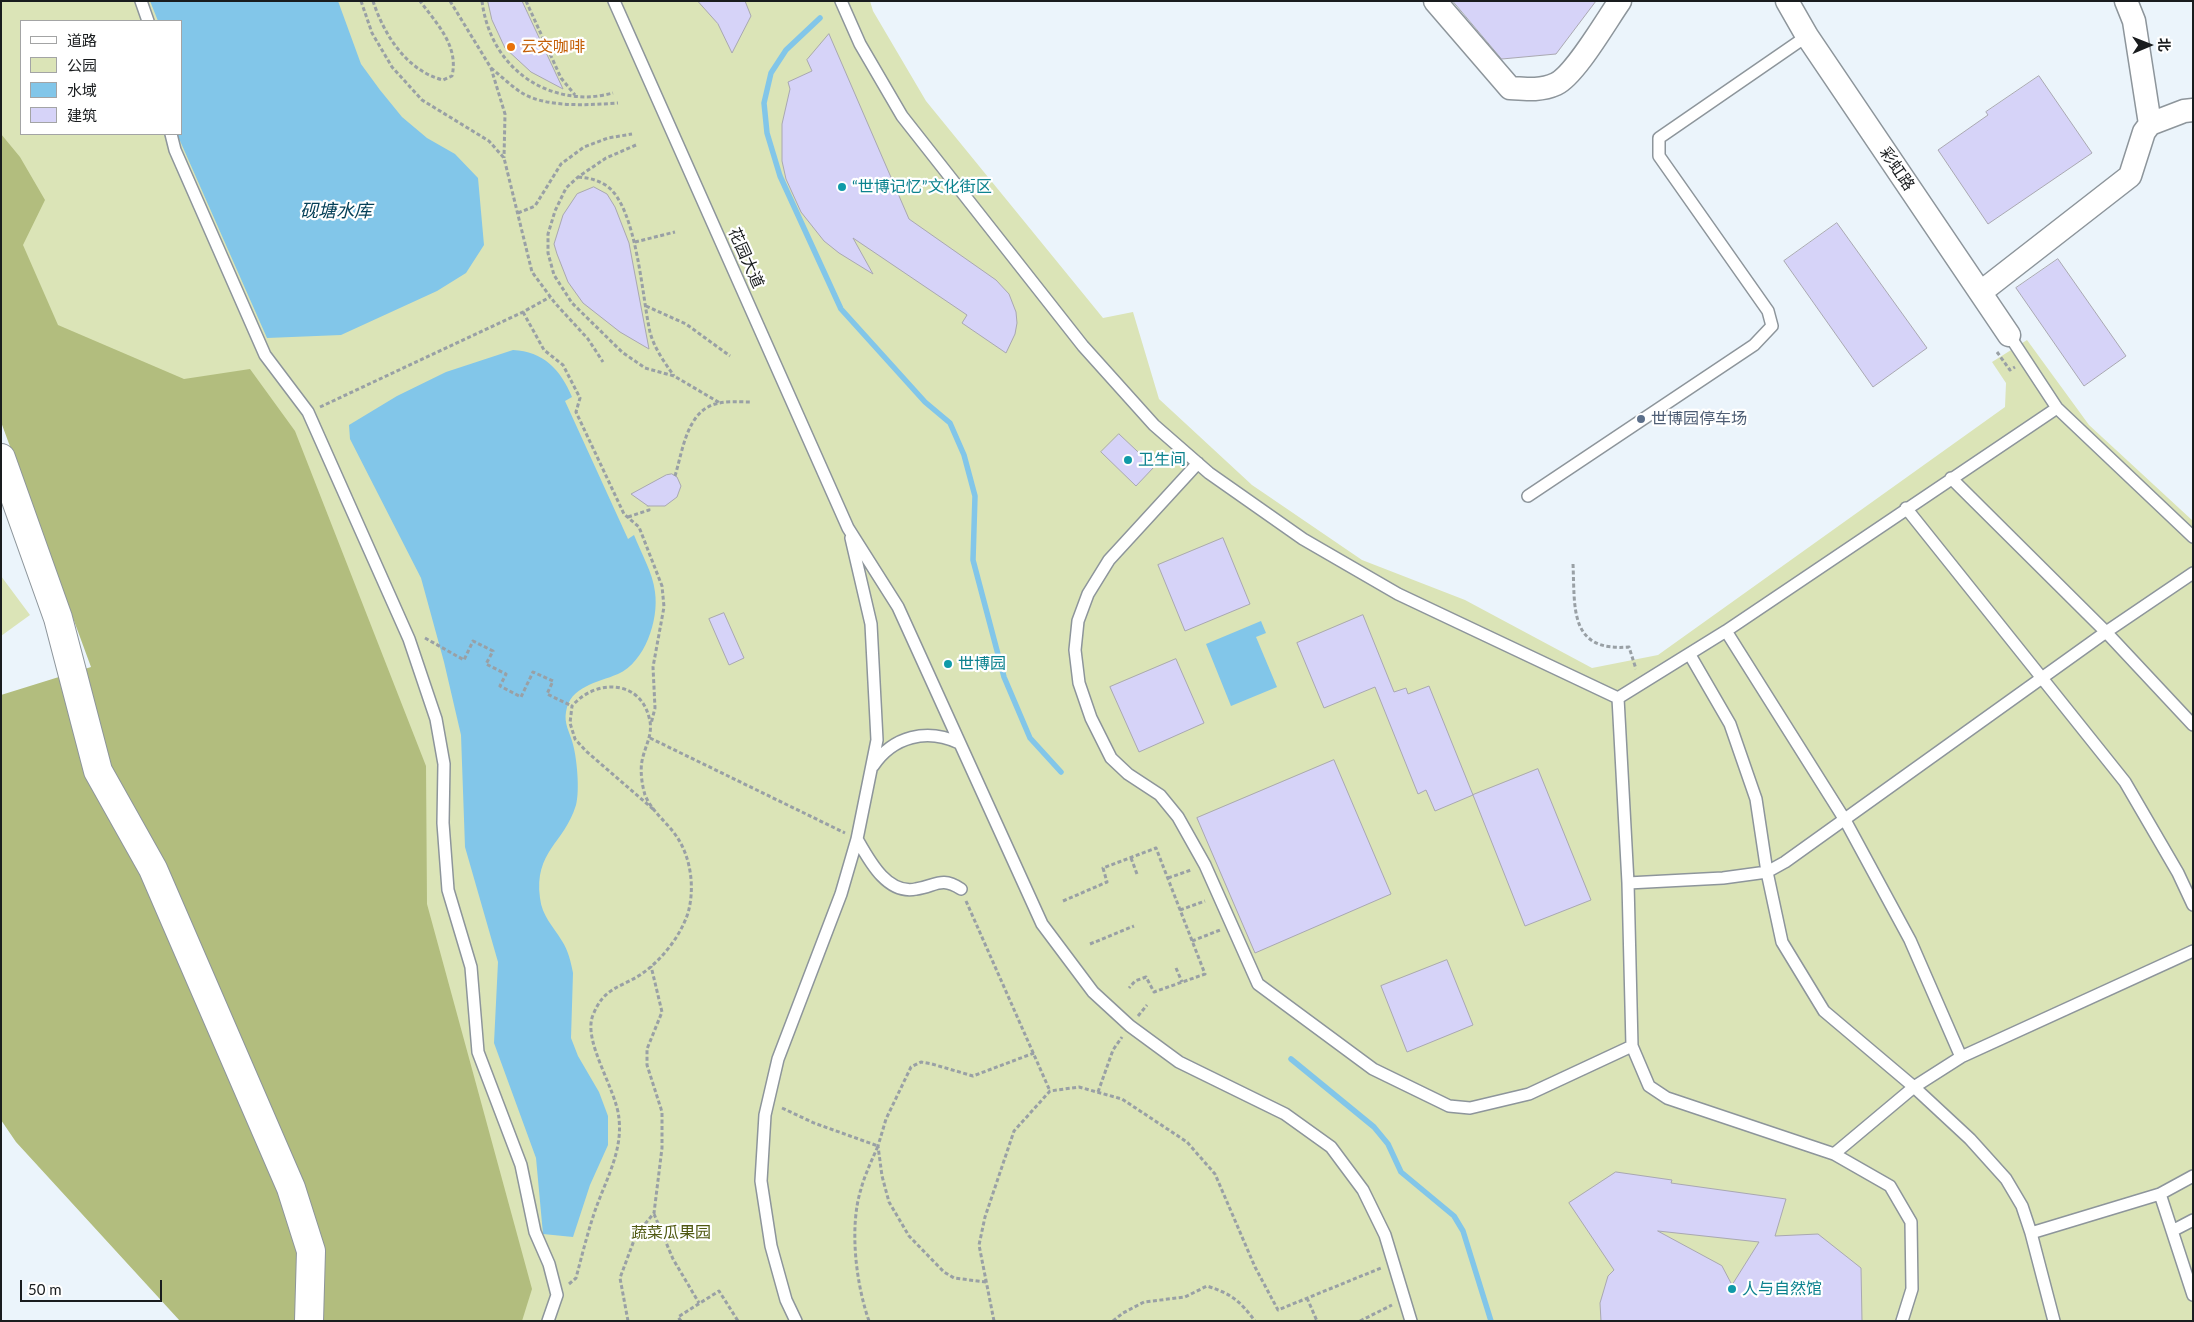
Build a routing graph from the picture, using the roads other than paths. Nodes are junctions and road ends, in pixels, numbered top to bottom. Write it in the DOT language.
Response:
graph roads {
  1 [pos="141,1"];
  2 [pos="614,1"];
  3 [pos="842,1"];
  4 [pos="1435,1"];
  5 [pos="1620,1"];
  6 [pos="1787,1"];
  7 [pos="2126,1"];
  8 [pos="148,20"];
  9 [pos="1807,36"];
  10 [pos="2193,110"];
  11 [pos="2150,124"];
  12 [pos="171,135"];
  13 [pos="1981,292"];
  14 [pos="2009,335"];
  15 [pos="2057,408"];
  16 [pos="1,458"];
  17 [pos="1198,463"];
  18 [pos="1951,478"];
  19 [pos="1528,496"];
  20 [pos="1906,508"];
  21 [pos="848,528"];
  22 [pos="2192,535"];
  23 [pos="2193,573"];
  24 [pos="1726,631"];
  25 [pos="2106,632"];
  26 [pos="1690,655"];
  27 [pos="2042,679"];
  28 [pos="1618,698"];
  29 [pos="2193,725"];
  30 [pos="959,743"];
  31 [pos="871,769"];
  32 [pos="1845,820"];
  33 [pos="857,839"];
  34 [pos="1767,872"];
  35 [pos="1628,883"];
  36 [pos="961,889"];
  37 [pos="2193,906"];
  38 [pos="2193,951"];
  39 [pos="1632,1046"];
  40 [pos="1962,1057"];
  41 [pos="1914,1087"];
  42 [pos="1834,1154"];
  43 [pos="2193,1176"];
  44 [pos="2160,1194"];
  45 [pos="2193,1220"];
  46 [pos="2172,1231"];
  47 [pos="2031,1233"];
  48 [pos="2193,1294"];
  49 [pos="309,1321"];
  50 [pos="548,1321"];
  51 [pos="796,1321"];
  52 [pos="1411,1321"];
  53 [pos="1902,1321"];
  54 [pos="2054,1321"];
  1 -- 8 [label="lane"];
  2 -- 21 [label="lane, 花园大道"];
  3 -- 17 [label="lane"];
  4 -- 5 [label="street"];
  6 -- 9 [label="street, 彩虹路"];
  7 -- 11 [label="street"];
  9 -- 13 [label="street, 彩虹路"];
  9 -- 19 [label="lane"];
  10 -- 11 [label="street"];
  11 -- 13 [label="street"];
  12 -- 50 [label="lane"];
  13 -- 14 [label="street, 彩虹路"];
  14 -- 15 [label="lane"];
  15 -- 18 [label="lane"];
  15 -- 22 [label="lane"];
  16 -- 49 [label="street"];
  17 -- 28 [label="lane"];
  17 -- 39 [label="lane"];
  18 -- 20 [label="lane"];
  18 -- 25 [label="lane"];
  20 -- 24 [label="lane"];
  20 -- 27 [label="lane"];
  21 -- 30 [label="lane"];
  21 -- 31 [label="lane"];
  23 -- 25 [label="lane"];
  24 -- 26 [label="lane"];
  24 -- 32 [label="lane"];
  25 -- 27 [label="lane"];
  25 -- 29 [label="lane"];
  26 -- 28 [label="lane"];
  26 -- 34 [label="lane"];
  27 -- 32 [label="lane"];
  27 -- 37 [label="lane"];
  28 -- 35 [label="lane"];
  30 -- 31 [label="lane"];
  30 -- 52 [label="lane"];
  31 -- 33 [label="lane"];
  32 -- 34 [label="lane"];
  32 -- 40 [label="lane"];
  33 -- 36 [label="lane"];
  33 -- 51 [label="lane"];
  34 -- 35 [label="lane"];
  34 -- 41 [label="lane"];
  35 -- 39 [label="lane"];
  38 -- 40 [label="lane"];
  39 -- 42 [label="lane"];
  40 -- 41 [label="lane"];
  41 -- 42 [label="lane"];
  41 -- 47 [label="lane"];
  42 -- 53 [label="lane"];
  43 -- 44 [label="lane"];
  44 -- 46 [label="lane"];
  44 -- 47 [label="lane"];
  45 -- 46 [label="lane"];
  46 -- 48 [label="lane"];
  47 -- 54 [label="lane"];
}
